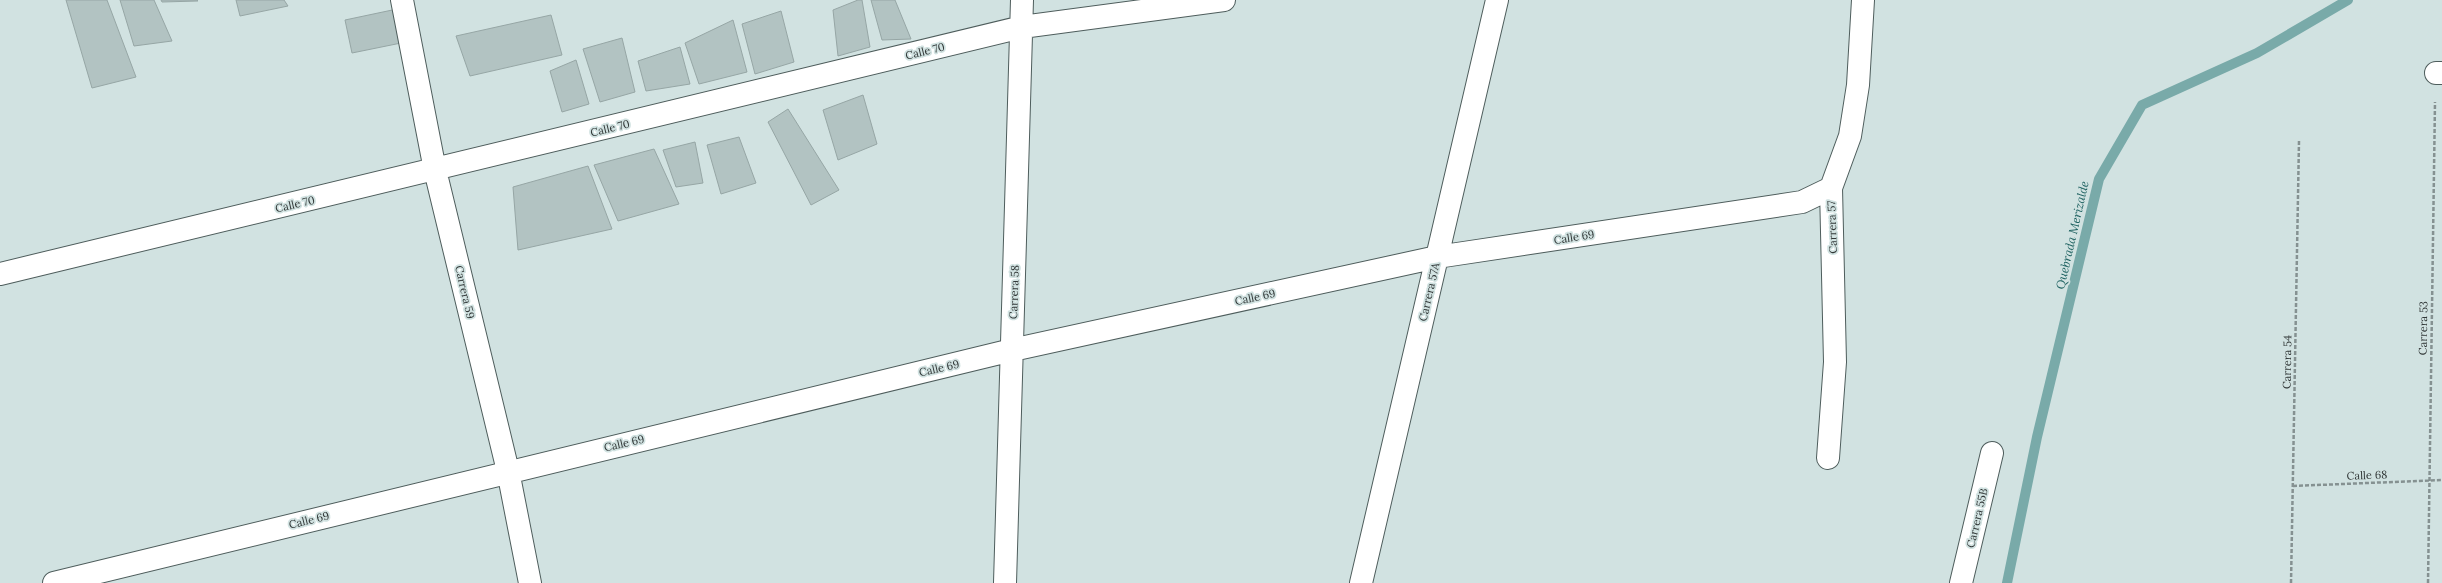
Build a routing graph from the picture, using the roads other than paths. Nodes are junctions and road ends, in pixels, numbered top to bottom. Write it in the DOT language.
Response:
graph roads {
  1 [pos="402,0"];
  2 [pos="1022,0"];
  3 [pos="1224,0"];
  4 [pos="1497,0"];
  5 [pos="1863,0"];
  6 [pos="1022,27"];
  7 [pos="436,170"];
  8 [pos="1831,188"];
  9 [pos="1437,257"];
  10 [pos="0,274"];
  11 [pos="1012,350"];
  12 [pos="1992,453"];
  13 [pos="1828,458"];
  14 [pos="508,471"];
  15 [pos="54,583"];
  16 [pos="530,583"];
  17 [pos="1005,583"];
  18 [pos="1361,583"];
  19 [pos="1961,583"];
  1 -- 7 [label="street, Carrera 59"];
  2 -- 6 [label="street, Carrera 58"];
  3 -- 6 [label="street, Calle 70"];
  4 -- 9 [label="street, Carrera 57A"];
  5 -- 8 [label="street, Carrera 57"];
  6 -- 7 [label="street, Calle 70"];
  6 -- 11 [label="street, Carrera 58"];
  7 -- 10 [label="street, Calle 70"];
  7 -- 14 [label="street, Carrera 59"];
  8 -- 9 [label="street, Calle 69"];
  8 -- 13 [label="street, Carrera 57"];
  9 -- 11 [label="street, Calle 69"];
  9 -- 18 [label="street, Carrera 57A"];
  11 -- 14 [label="street, Calle 69"];
  11 -- 17 [label="street, Carrera 58"];
  12 -- 19 [label="street, Carrera 55B"];
  14 -- 15 [label="street, Calle 69"];
  14 -- 16 [label="street, Carrera 59"];
}
